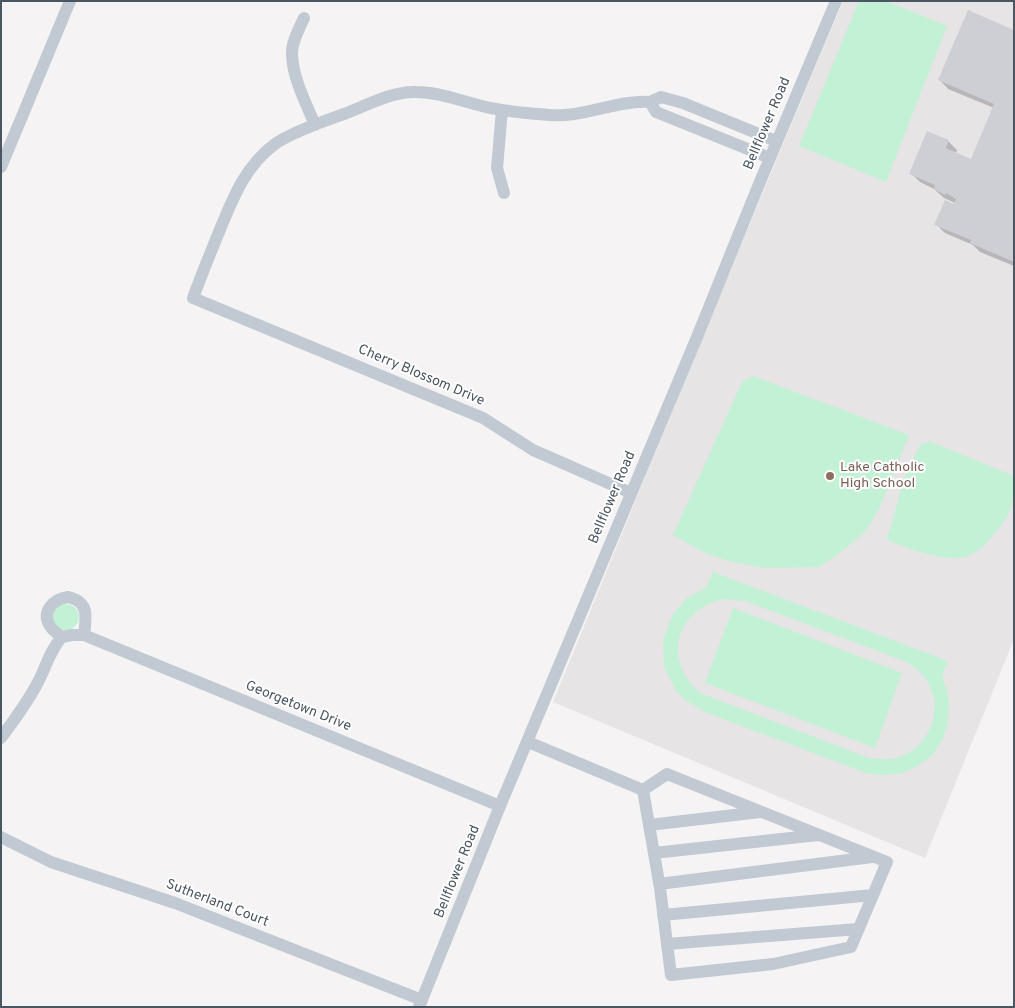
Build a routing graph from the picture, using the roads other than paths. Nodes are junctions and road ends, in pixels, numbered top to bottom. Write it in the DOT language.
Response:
graph roads {
  1 [pos="70,1"];
  2 [pos="836,1"];
  3 [pos="304,18"];
  4 [pos="650,102"];
  5 [pos="502,110"];
  6 [pos="315,125"];
  7 [pos="776,141"];
  8 [pos="770,158"];
  9 [pos="1,167"];
  10 [pos="504,192"];
  11 [pos="631,493"];
  12 [pos="84,635"];
  13 [pos="62,637"];
  14 [pos="1,738"];
  15 [pos="528,742"];
  16 [pos="643,790"];
  17 [pos="500,806"];
  18 [pos="762,812"];
  19 [pos="649,825"];
  20 [pos="820,835"];
  21 [pos="1,836"];
  22 [pos="654,853"];
  23 [pos="874,857"];
  24 [pos="659,884"];
  25 [pos="873,895"];
  26 [pos="663,915"];
  27 [pos="858,929"];
  28 [pos="667,944"];
  29 [pos="421,1003"];
  1 -- 9 [label="street"];
  2 -- 7 [label="street, Bellflower Road"];
  3 -- 6 [label="street"];
  4 -- 5 [label="street"];
  4 -- 7 [label="street"];
  4 -- 8 [label="street"];
  5 -- 6 [label="street"];
  5 -- 10 [label="street"];
  6 -- 11 [label="street, Cherry Blossom Drive"];
  7 -- 8 [label="street, Bellflower Road"];
  8 -- 11 [label="street, Bellflower Road"];
  11 -- 15 [label="street, Bellflower Road"];
  12 -- 13 [label="street, Georgetown Drive"];
  12 -- 13 [label="street"];
  12 -- 17 [label="street, Georgetown Drive"];
  13 -- 14 [label="street"];
  15 -- 16 [label="street"];
  15 -- 17 [label="street, Bellflower Road"];
  16 -- 18 [label="street"];
  16 -- 19 [label="street"];
  17 -- 29 [label="street, Bellflower Road"];
  18 -- 19 [label="street"];
  18 -- 20 [label="street"];
  19 -- 22 [label="street"];
  20 -- 22 [label="street"];
  20 -- 23 [label="street"];
  21 -- 29 [label="street, Sutherland Court"];
  22 -- 24 [label="street"];
  23 -- 24 [label="street"];
  23 -- 25 [label="street"];
  24 -- 26 [label="street"];
  25 -- 26 [label="street"];
  25 -- 27 [label="street"];
  26 -- 28 [label="street"];
  27 -- 28 [label="street"];
  27 -- 28 [label="street"];
}
